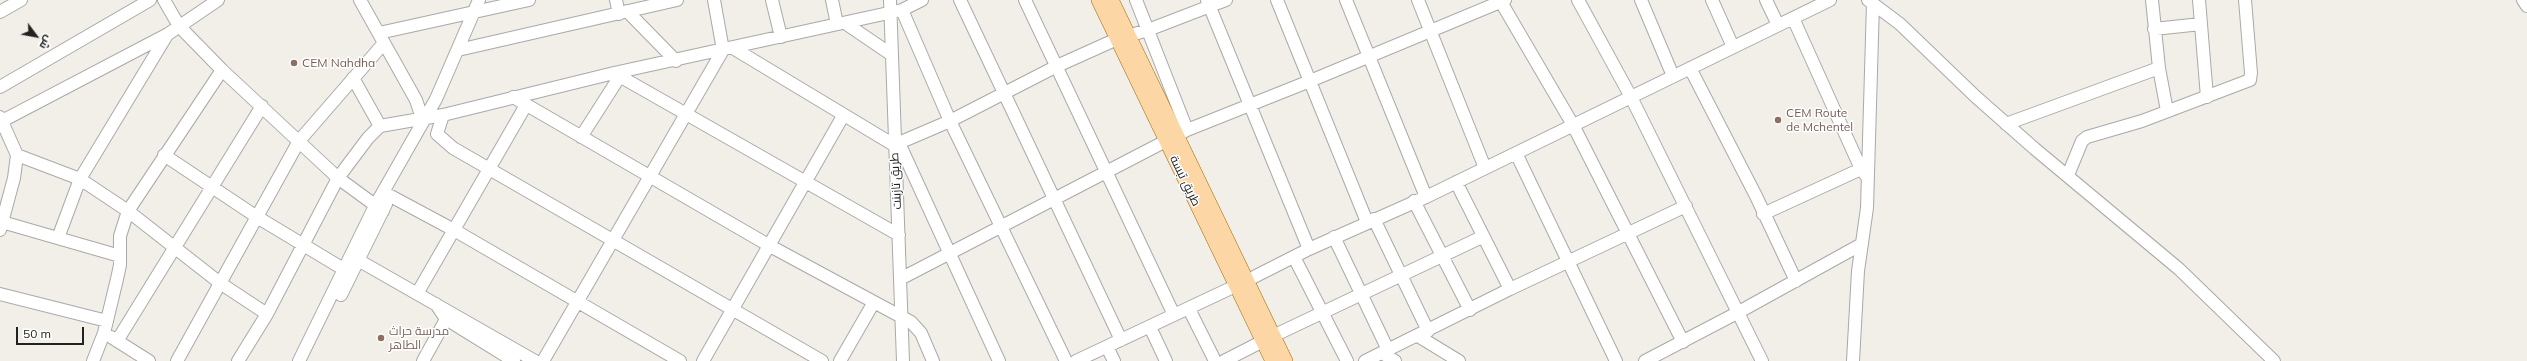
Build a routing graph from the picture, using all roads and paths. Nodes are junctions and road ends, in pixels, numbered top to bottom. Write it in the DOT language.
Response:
graph roads {
  1 [pos="21,0"];
  2 [pos="150,0"];
  3 [pos="164,0"];
  4 [pos="218,0"];
  5 [pos="360,0"];
  6 [pos="479,0"];
  7 [pos="529,0"];
  8 [pos="616,0"];
  9 [pos="677,0"];
  10 [pos="714,0"];
  11 [pos="772,0"];
  12 [pos="832,0"];
  13 [pos="890,0"];
  14 [pos="922,0"];
  15 [pos="960,0"];
  16 [pos="1025,0"];
  17 [pos="1099,0"];
  18 [pos="1111,0"];
  19 [pos="1136,0"];
  20 [pos="1226,0"];
  21 [pos="1277,0"];
  22 [pos="1346,0"];
  23 [pos="1418,0"];
  24 [pos="1578,0"];
  25 [pos="1641,0"];
  26 [pos="1712,0"];
  27 [pos="1766,0"];
  28 [pos="1830,0"];
  29 [pos="2152,0"];
  30 [pos="2198,0"];
  31 [pos="2245,0"];
  32 [pos="2523,0"];
  33 [pos="1503,1"];
  34 [pos="1870,1"];
  35 [pos="1208,3"];
  36 [pos="2527,6"];
  37 [pos="896,11"];
  38 [pos="0,12"];
  39 [pos="473,12"];
  40 [pos="623,13"];
  41 [pos="1793,18"];
  42 [pos="841,24"];
  43 [pos="1778,24"];
  44 [pos="2201,24"];
  45 [pos="179,26"];
  46 [pos="2154,29"];
  47 [pos="1148,30"];
  48 [pos="1430,32"];
  49 [pos="168,34"];
  50 [pos="781,37"];
  51 [pos="1122,37"];
  52 [pos="382,38"];
  53 [pos="1732,47"];
  54 [pos="728,49"];
  55 [pos="458,50"];
  56 [pos="892,55"];
  57 [pos="1369,57"];
  58 [pos="676,61"];
  59 [pos="1057,66"];
  60 [pos="1690,68"];
  61 [pos="2159,68"];
  62 [pos="222,70"];
  63 [pos="617,74"];
  64 [pos="1673,76"];
  65 [pos="353,78"];
  66 [pos="1310,82"];
  67 [pos="0,87"];
  68 [pos="1004,94"];
  69 [pos="1631,97"];
  70 [pos="2207,97"];
  71 [pos="513,98"];
  72 [pos="526,105"];
  73 [pos="262,106"];
  74 [pos="1249,106"];
  75 [pos="2167,111"];
  76 [pos="687,113"];
  77 [pos="431,116"];
  78 [pos="843,116"];
  79 [pos="1,119"];
  80 [pos="950,121"];
  81 [pos="2006,124"];
  82 [pos="1573,125"];
  83 [pos="380,126"];
  84 [pos="1176,136"];
  85 [pos="581,137"];
  86 [pos="299,141"];
  87 [pos="896,144"];
  88 [pos="1516,153"];
  89 [pos="17,155"];
  90 [pos="164,155"];
  91 [pos="1484,168"];
  92 [pos="490,169"];
  93 [pos="1108,172"];
  94 [pos="1864,174"];
  95 [pos="2068,175"];
  96 [pos="650,176"];
  97 [pos="338,178"];
  98 [pos="80,179"];
  99 [pos="807,182"];
  100 [pos="1456,182"];
  101 [pos="211,187"];
  102 [pos="387,194"];
  103 [pos="1426,197"];
  104 [pos="1054,200"];
  105 [pos="1414,201"];
  106 [pos="1686,206"];
  107 [pos="379,209"];
  108 [pos="128,211"];
  109 [pos="1763,214"];
  110 [pos="257,217"];
  111 [pos="1371,220"];
  112 [pos="1,226"];
  113 [pos="1002,227"];
  114 [pos="454,230"];
  115 [pos="1628,233"];
  116 [pos="899,235"];
  117 [pos="1334,237"];
  118 [pos="1482,237"];
  119 [pos="58,238"];
  120 [pos="613,240"];
  121 [pos="302,244"];
  122 [pos="1862,244"];
  123 [pos="770,246"];
  124 [pos="174,248"];
  125 [pos="1309,249"];
  126 [pos="949,254"];
  127 [pos="120,256"];
  128 [pos="1442,256"];
  129 [pos="354,257"];
  130 [pos="1294,257"];
  131 [pos="1568,260"];
  132 [pos="347,271"];
  133 [pos="1401,274"];
  134 [pos="900,279"];
  135 [pos="1796,281"];
  136 [pos="220,283"];
  137 [pos="1241,283"];
  138 [pos="1510,289"];
  139 [pos="418,292"];
  140 [pos="0,294"];
  141 [pos="1360,294"];
  142 [pos="578,301"];
  143 [pos="874,302"];
  144 [pos="1189,309"];
  145 [pos="734,310"];
  146 [pos="1470,310"];
  147 [pos="1737,313"];
  148 [pos="267,314"];
  149 [pos="1322,314"];
  150 [pos="449,315"];
  151 [pos="1174,316"];
  152 [pos="902,318"];
  153 [pos="105,327"];
  154 [pos="1150,327"];
  155 [pos="1423,333"];
  156 [pos="1268,338"];
  157 [pos="1121,340"];
  158 [pos="117,341"];
  159 [pos="1683,342"];
  160 [pos="1107,347"];
  161 [pos="1385,351"];
  162 [pos="513,358"];
  163 [pos="93,361"];
  164 [pos="149,361"];
  165 [pos="177,361"];
  166 [pos="238,361"];
  167 [pos="299,361"];
  168 [pos="308,361"];
  169 [pos="423,361"];
  170 [pos="535,361"];
  171 [pos="543,361"];
  172 [pos="680,361"];
  173 [pos="703,361"];
  174 [pos="822,361"];
  175 [pos="840,361"];
  176 [pos="903,361"];
  177 [pos="933,361"];
  178 [pos="999,361"];
  179 [pos="1066,361"];
  180 [pos="1076,361"];
  181 [pos="1114,361"];
  182 [pos="1166,361"];
  183 [pos="1215,361"];
  184 [pos="1224,361"];
  185 [pos="1273,361"];
  186 [pos="1285,361"];
  187 [pos="1347,361"];
  188 [pos="1365,361"];
  189 [pos="1395,361"];
  190 [pos="1459,361"];
  191 [pos="1616,361"];
  192 [pos="1645,361"];
  193 [pos="1762,361"];
  194 [pos="1853,361"];
  195 [pos="2274,361"];
  1 -- 38 [label="street"];
  2 -- 67 [label="street"];
  3 -- 45 [label="street"];
  4 -- 45 [label="street"];
  5 -- 52 [label="street"];
  6 -- 39 [label="street"];
  7 -- 39 [label="street"];
  8 -- 40 [label="street"];
  9 -- 40 [label="street"];
  10 -- 54 [label="street"];
  11 -- 50 [label="street"];
  12 -- 42 [label="street"];
  13 -- 37 [label="street, طريق تازبنت"];
  14 -- 37 [label="street"];
  15 -- 68 [label="street"];
  16 -- 59 [label="street"];
  17 -- 51 [label="main road, طريق تبسة"];
  18 -- 51 [label="main road, طريق تبسة"];
  19 -- 47 [label="street"];
  20 -- 35 [label="street"];
  21 -- 66 [label="street"];
  22 -- 57 [label="street"];
  23 -- 48 [label="street"];
  24 -- 69 [label="street"];
  25 -- 64 [label="street"];
  26 -- 53 [label="street"];
  27 -- 43 [label="street"];
  28 -- 41 [label="street"];
  29 -- 46 [label="street"];
  30 -- 44 [label="street"];
  31 -- 70 [label="street"];
  32 -- 36 [label="street"];
  33 -- 48 [label="street"];
  33 -- 82 [label="street"];
  34 -- 81 [label="street"];
  34 -- 94 [label="street"];
  35 -- 47 [label="street"];
  35 -- 74 [label="street"];
  37 -- 42 [label="street"];
  37 -- 56 [label="street, طريق تازبنت"];
  37 -- 80 [label="street"];
  39 -- 52 [label="street"];
  39 -- 55 [label="street"];
  40 -- 55 [label="street"];
  40 -- 58 [label="street"];
  41 -- 43 [label="street"];
  41 -- 94 [label="street"];
  42 -- 50 [label="street"];
  42 -- 56 [label="street"];
  43 -- 53 [label="street"];
  44 -- 46 [label="street"];
  44 -- 70 [label="street"];
  45 -- 49 [label="street"];
  45 -- 62 [label="street"];
  46 -- 61 [label="street"];
  47 -- 51 [label="street"];
  47 -- 84 [label="street"];
  48 -- 57 [label="street"];
  48 -- 91 [label="street"];
  49 -- 79 [label="street"];
  49 -- 98 [label="street"];
  50 -- 54 [label="street"];
  51 -- 59 [label="street"];
  51 -- 84 [label="main road, طريق تبسة"];
  52 -- 65 [label="street"];
  52 -- 77 [label="street"];
  53 -- 60 [label="street"];
  54 -- 58 [label="street"];
  54 -- 76 [label="street"];
  54 -- 78 [label="street"];
  55 -- 77 [label="street"];
  56 -- 87 [label="street, طريق تازبنت"];
  57 -- 66 [label="street"];
  57 -- 103 [label="street"];
  58 -- 63 [label="street"];
  59 -- 68 [label="street"];
  59 -- 93 [label="street"];
  60 -- 64 [label="street"];
  60 -- 109 [label="street"];
  61 -- 75 [label="street"];
  61 -- 81 [label="street"];
  62 -- 73 [label="street"];
  62 -- 90 [label="street"];
  63 -- 71 [label="street"];
  63 -- 76 [label="street"];
  63 -- 85 [label="street"];
  64 -- 69 [label="street"];
  65 -- 83 [label="street"];
  65 -- 86 [label="street"];
  66 -- 74 [label="street"];
  66 -- 111 [label="street"];
  68 -- 80 [label="street"];
  68 -- 104 [label="street"];
  69 -- 82 [label="street"];
  69 -- 106 [label="street"];
  70 -- 75 [label="street"];
  71 -- 72 [label="street"];
  71 -- 77 [label="street"];
  72 -- 85 [label="street"];
  72 -- 92 [label="street"];
  73 -- 86 [label="street"];
  73 -- 101 [label="street"];
  74 -- 84 [label="street"];
  74 -- 125 [label="street"];
  75 -- 95 [label="street"];
  76 -- 96 [label="street"];
  76 -- 99 [label="street"];
  77 -- 83 [label="street"];
  77 -- 92 [label="street"];
  77 -- 102 [label="street"];
  78 -- 87 [label="street"];
  78 -- 99 [label="street"];
  79 -- 89 [label="street"];
  80 -- 87 [label="street"];
  80 -- 113 [label="street"];
  81 -- 95 [label="street"];
  82 -- 88 [label="street"];
  82 -- 115 [label="street"];
  83 -- 97 [label="street"];
  84 -- 93 [label="street"];
  84 -- 137 [label="main road, طريق تبسة"];
  85 -- 96 [label="street"];
  86 -- 97 [label="street"];
  86 -- 110 [label="street"];
  87 -- 116 [label="street, طريق تازبنت"];
  87 -- 126 [label="street"];
  88 -- 91 [label="street"];
  88 -- 131 [label="street"];
  89 -- 98 [label="street"];
  89 -- 112 [label="street"];
  90 -- 101 [label="street"];
  90 -- 108 [label="street"];
  91 -- 100 [label="street"];
  92 -- 114 [label="street"];
  92 -- 120 [label="street"];
  93 -- 104 [label="street"];
  93 -- 151 [label="street"];
  94 -- 109 [label="street"];
  94 -- 122 [label="street"];
  95 -- 195 [label="street"];
  96 -- 120 [label="street"];
  96 -- 123 [label="street"];
  97 -- 107 [label="street"];
  97 -- 121 [label="street"];
  98 -- 108 [label="street"];
  98 -- 119 [label="street"];
  99 -- 116 [label="street"];
  99 -- 123 [label="street"];
  100 -- 103 [label="street"];
  100 -- 118 [label="street"];
  101 -- 110 [label="street"];
  101 -- 124 [label="street"];
  102 -- 107 [label="street"];
  102 -- 114 [label="street"];
  103 -- 105 [label="street"];
  104 -- 113 [label="street"];
  104 -- 157 [label="street"];
  105 -- 111 [label="street"];
  105 -- 128 [label="street"];
  106 -- 115 [label="street"];
  106 -- 147 [label="street"];
  107 -- 129 [label="street"];
  108 -- 124 [label="street"];
  108 -- 127 [label="street"];
  109 -- 135 [label="street"];
  110 -- 121 [label="street"];
  110 -- 136 [label="street"];
  111 -- 117 [label="street"];
  111 -- 133 [label="street"];
  112 -- 119 [label="street"];
  113 -- 126 [label="street"];
  113 -- 179 [label="street"];
  114 -- 139 [label="street"];
  114 -- 142 [label="street"];
  115 -- 131 [label="street"];
  115 -- 159 [label="street"];
  116 -- 134 [label="street, طريق تازبنت"];
  117 -- 125 [label="street"];
  117 -- 141 [label="street"];
  118 -- 128 [label="street"];
  118 -- 138 [label="street"];
  119 -- 127 [label="street"];
  120 -- 142 [label="street"];
  120 -- 145 [label="street"];
  121 -- 132 [label="street"];
  121 -- 148 [label="street"];
  122 -- 135 [label="street"];
  122 -- 194 [label="street"];
  123 -- 143 [label="street"];
  123 -- 145 [label="street"];
  124 -- 136 [label="street"];
  124 -- 158 [label="street"];
  125 -- 130 [label="street"];
  126 -- 134 [label="street"];
  126 -- 178 [label="street"];
  127 -- 153 [label="street"];
  128 -- 133 [label="street"];
  128 -- 146 [label="street"];
  129 -- 132 [label="street"];
  129 -- 139 [label="street"];
  130 -- 137 [label="street"];
  130 -- 149 [label="street"];
  131 -- 138 [label="street"];
  131 -- 191 [label="street"];
  132 -- 167 [label="street"];
  132 -- 168 [label="street"];
  133 -- 141 [label="street"];
  133 -- 155 [label="street"];
  134 -- 152 [label="street, طريق تازبنت"];
  135 -- 147 [label="street"];
  136 -- 148 [label="street"];
  136 -- 165 [label="street"];
  137 -- 144 [label="street"];
  137 -- 156 [label="main road, طريق تبسة"];
  138 -- 146 [label="street"];
  139 -- 150 [label="street"];
  140 -- 153 [label="street"];
  141 -- 149 [label="street"];
  141 -- 161 [label="street"];
  142 -- 171 [label="street"];
  142 -- 172 [label="street"];
  143 -- 152 [label="street"];
  143 -- 175 [label="street"];
  144 -- 151 [label="street"];
  144 -- 183 [label="street"];
  145 -- 173 [label="street"];
  145 -- 174 [label="street"];
  146 -- 155 [label="street"];
  147 -- 159 [label="street"];
  147 -- 193 [label="street"];
  148 -- 166 [label="street"];
  149 -- 156 [label="street"];
  149 -- 187 [label="street"];
  150 -- 162 [label="street"];
  150 -- 169 [label="street"];
  151 -- 154 [label="street"];
  152 -- 176 [label="street, طريق تازبنت"];
  152 -- 177 [label="street"];
  153 -- 158 [label="street"];
  153 -- 163 [label="street"];
  154 -- 157 [label="street"];
  154 -- 182 [label="street"];
  155 -- 161 [label="street"];
  155 -- 190 [label="street"];
  156 -- 184 [label="street"];
  156 -- 185 [label="main road, طريق تبسة"];
  156 -- 186 [label="main road, طريق تبسة"];
  157 -- 160 [label="street"];
  158 -- 164 [label="street"];
  159 -- 192 [label="street"];
  160 -- 180 [label="street"];
  160 -- 181 [label="street"];
  161 -- 188 [label="street"];
  161 -- 189 [label="street"];
  162 -- 170 [label="street"];
}
